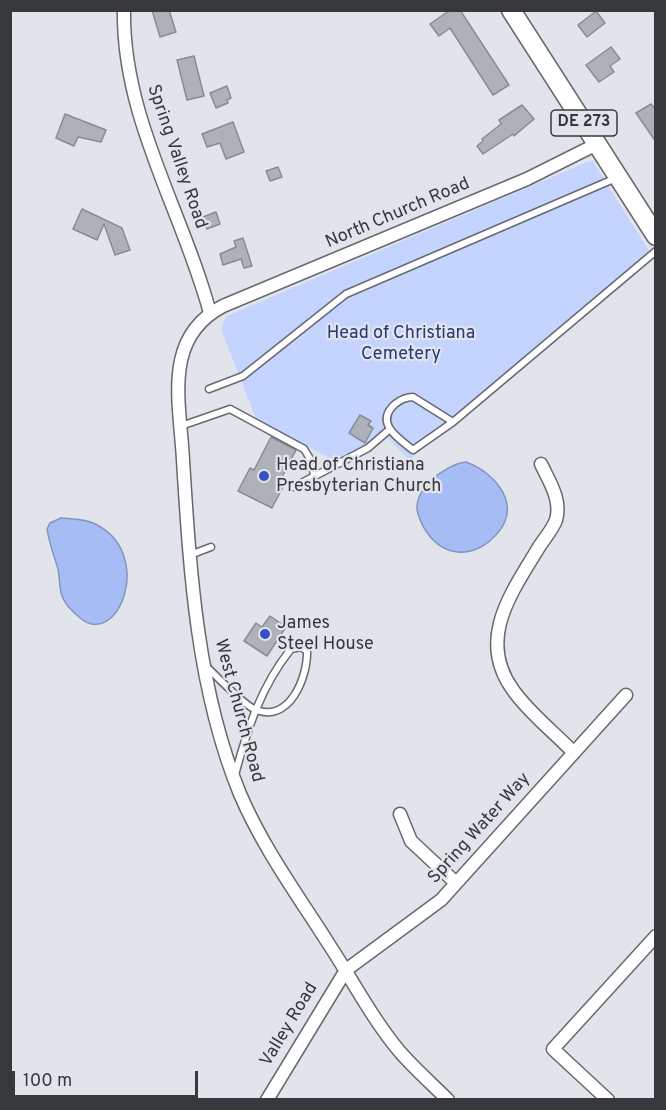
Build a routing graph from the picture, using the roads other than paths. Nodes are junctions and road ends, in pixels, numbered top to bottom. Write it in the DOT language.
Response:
graph roads {
  1 [pos="124,10"];
  2 [pos="512,10"];
  3 [pos="597,144"];
  4 [pos="618,177"];
  5 [pos="656,236"];
  6 [pos="656,251"];
  7 [pos="210,313"];
  8 [pos="209,389"];
  9 [pos="453,422"];
  10 [pos="181,426"];
  11 [pos="390,429"];
  12 [pos="541,464"];
  13 [pos="314,476"];
  14 [pos="294,487"];
  15 [pos="211,548"];
  16 [pos="189,555"];
  17 [pos="205,665"];
  18 [pos="626,695"];
  19 [pos="255,709"];
  20 [pos="574,753"];
  21 [pos="234,779"];
  22 [pos="400,814"];
  23 [pos="456,883"];
  24 [pos="656,936"];
  25 [pos="346,970"];
  26 [pos="267,1100"];
  27 [pos="448,1100"];
  28 [pos="608,1100"];
  1 -- 7 [label="street, Spring Valley Road"];
  2 -- 3 [label="main road, DE 273"];
  3 -- 4 [label="main road, DE 273"];
  3 -- 7 [label="street, North Church Road"];
  4 -- 5 [label="main road, DE 273"];
  4 -- 8 [label="lane"];
  6 -- 9 [label="lane"];
  7 -- 10 [label="street, West Church Road"];
  9 -- 11 [label="lane"];
  9 -- 11 [label="lane"];
  10 -- 13 [label="lane"];
  10 -- 16 [label="street, West Church Road"];
  11 -- 13 [label="lane"];
  12 -- 20 [label="street"];
  13 -- 14 [label="lane"];
  15 -- 16 [label="lane"];
  16 -- 17 [label="street, West Church Road"];
  17 -- 19 [label="lane"];
  17 -- 21 [label="street, West Church Road"];
  18 -- 20 [label="street, Spring Water Way"];
  19 -- 19 [label="lane"];
  19 -- 21 [label="lane"];
  20 -- 23 [label="street, Spring Water Way"];
  21 -- 25 [label="street, West Church Road"];
  22 -- 23 [label="street"];
  23 -- 25 [label="street, Spring Water Way"];
  24 -- 28 [label="street"];
  25 -- 26 [label="street, Valley Road"];
  25 -- 27 [label="street, West Church Road"];
}
